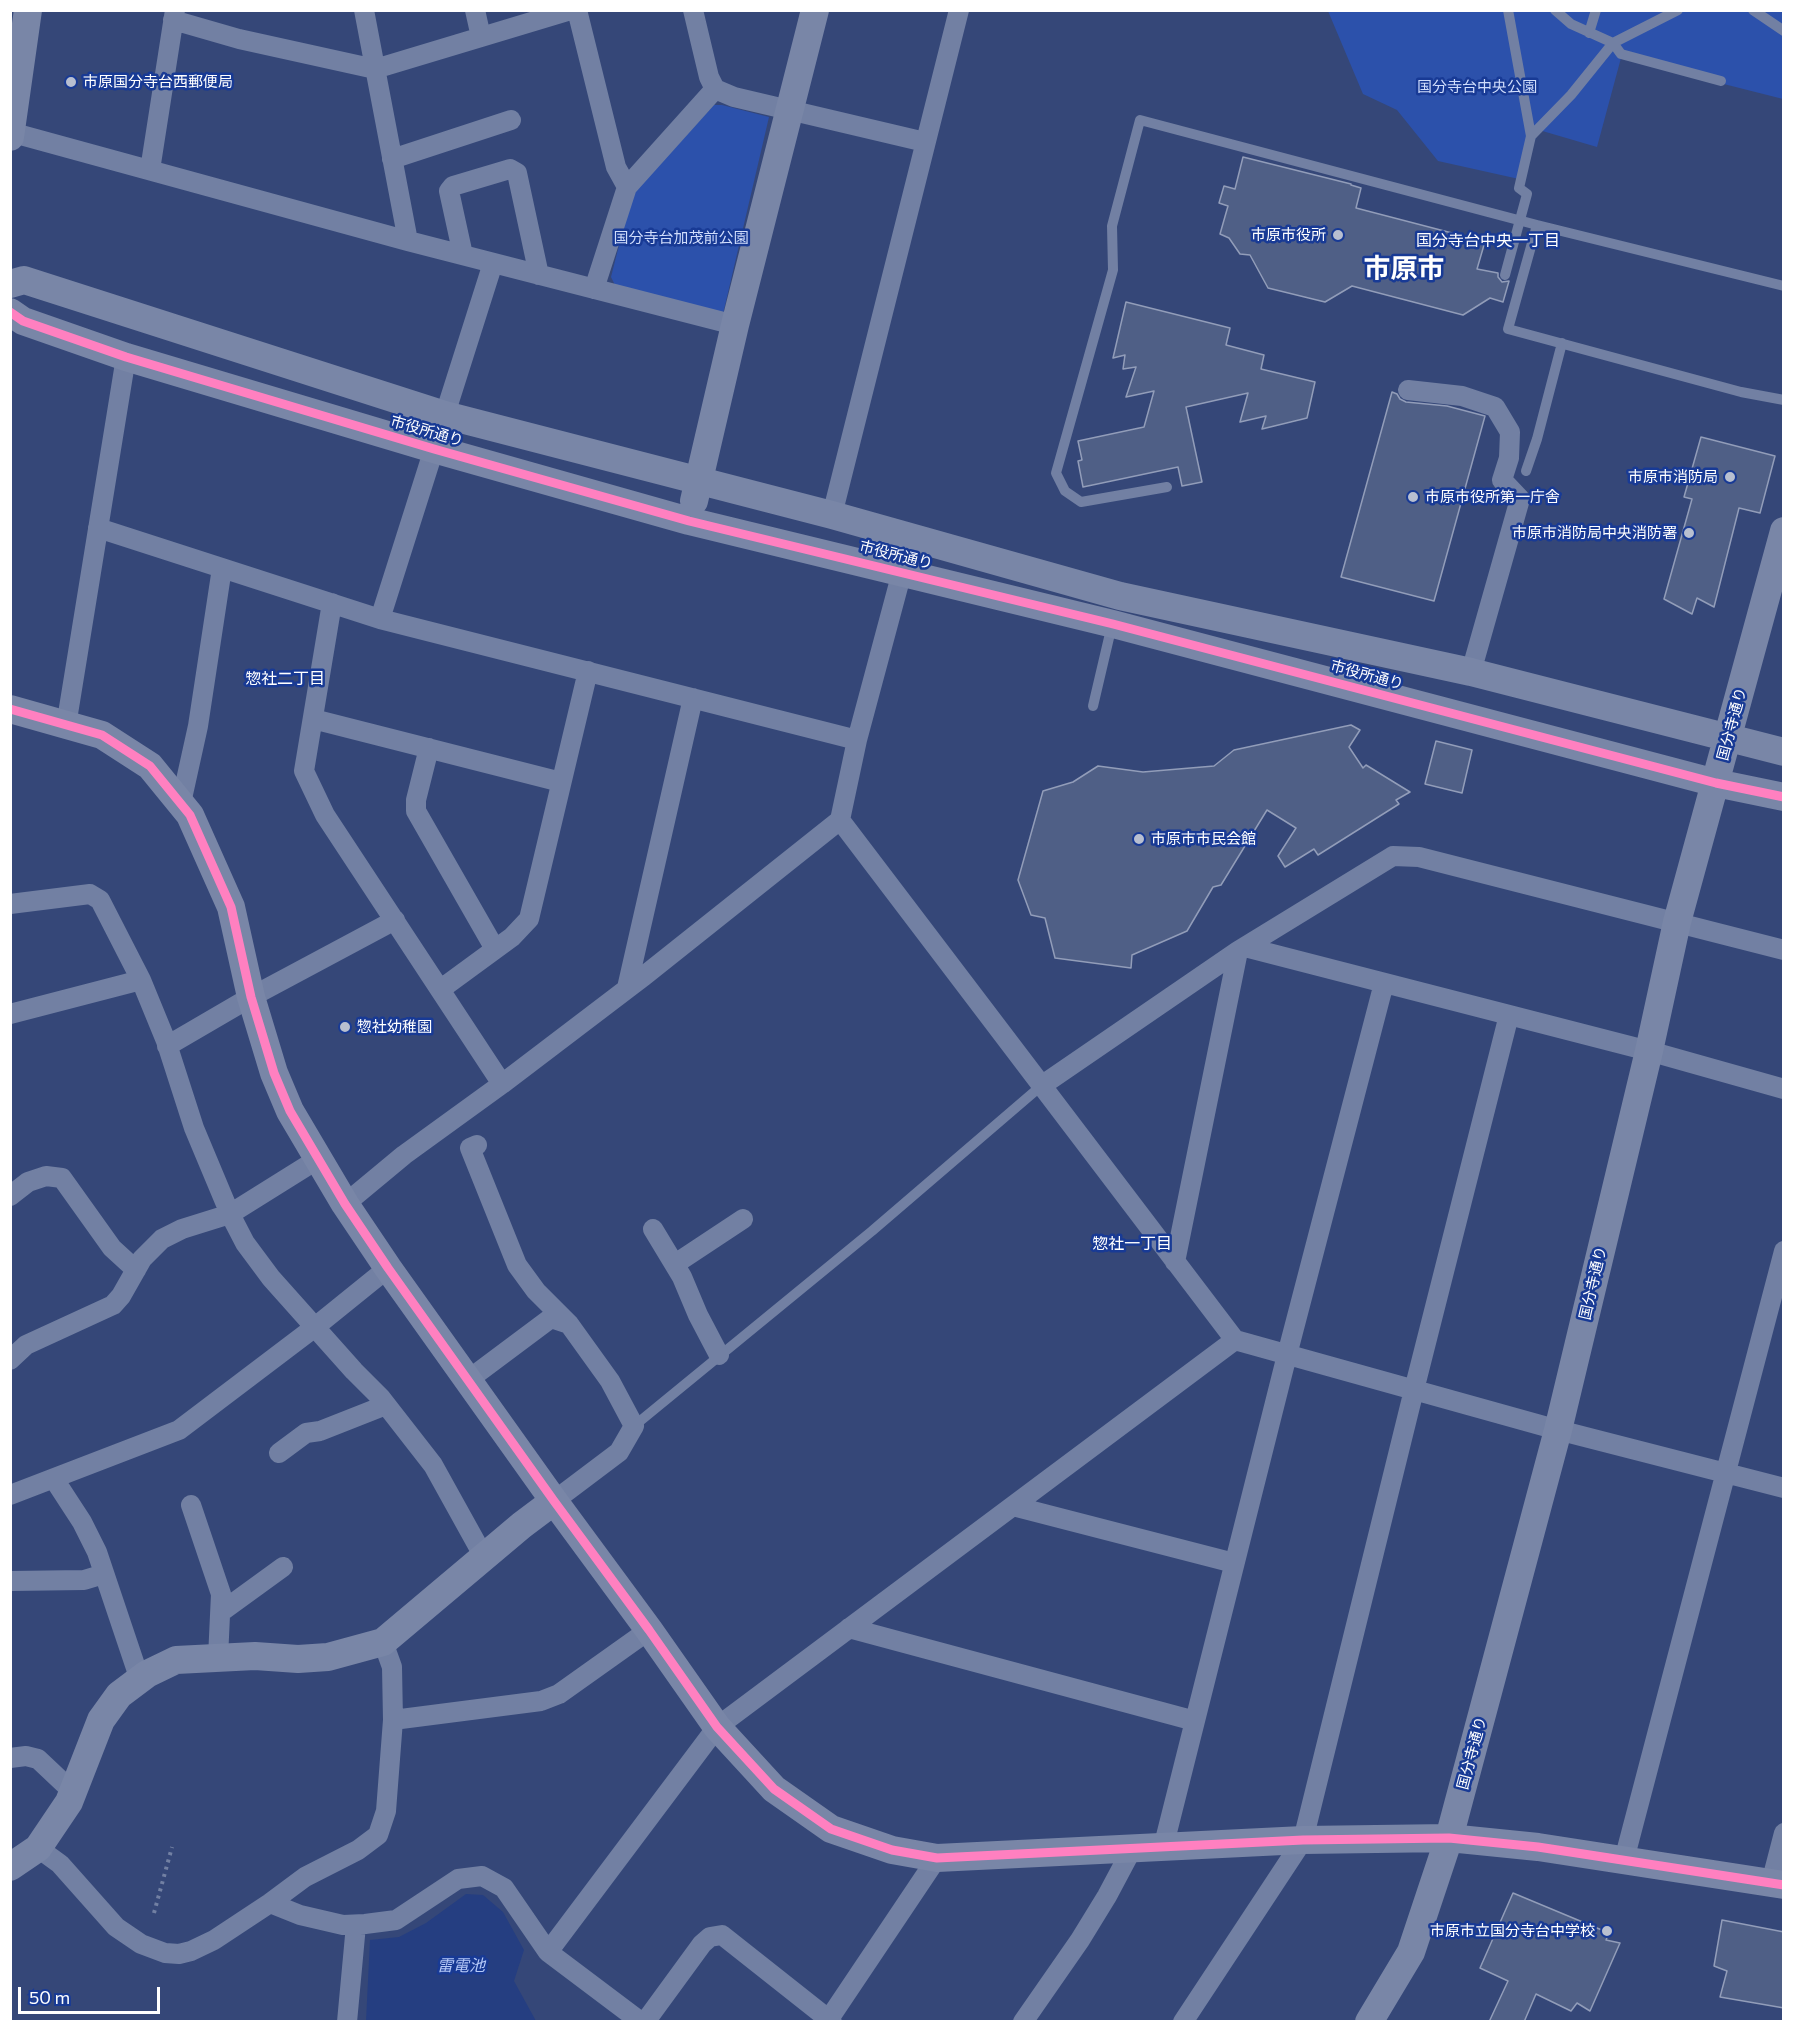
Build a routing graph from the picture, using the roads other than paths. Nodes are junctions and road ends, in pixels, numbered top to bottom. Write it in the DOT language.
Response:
graph roads {
  1 [pos="28,10"];
  2 [pos="364,10"];
  3 [pos="475,10"];
  4 [pos="570,10"];
  5 [pos="577,10"];
  6 [pos="693,10"];
  7 [pos="815,10"];
  8 [pos="959,10"];
  9 [pos="1508,10"];
  10 [pos="1555,10"];
  11 [pos="1596,10"];
  12 [pos="1678,10"];
  13 [pos="1753,10"];
  14 [pos="174,16"];
  15 [pos="1784,31"];
  16 [pos="1589,33"];
  17 [pos="481,37"];
  18 [pos="1613,43"];
  19 [pos="375,69"];
  20 [pos="1721,81"];
  21 [pos="715,89"];
  22 [pos="790,112"];
  23 [pos="511,120"];
  24 [pos="11,134"];
  25 [pos="1531,136"];
  26 [pos="926,142"];
  27 [pos="392,159"];
  28 [pos="150,170"];
  29 [pos="627,187"];
  30 [pos="1519,220"];
  31 [pos="1537,225"];
  32 [pos="408,241"];
  33 [pos="464,255"];
  34 [pos="493,263"];
  35 [pos="539,275"];
  36 [pos="1505,275"];
  37 [pos="10,284"];
  38 [pos="1784,286"];
  39 [pos="594,289"];
  40 [pos="10,312"];
  41 [pos="735,325"];
  42 [pos="1562,343"];
  43 [pos="126,357"];
  44 [pos="1408,390"];
  45 [pos="1784,400"];
  46 [pos="445,416"];
  47 [pos="434,449"];
  48 [pos="1526,471"];
  49 [pos="698,481"];
  50 [pos="1167,487"];
  51 [pos="832,515"];
  52 [pos="689,521"];
  53 [pos="98,528"];
  54 [pos="1784,531"];
  55 [pos="222,568"];
  56 [pos="902,572"];
  57 [pos="1120,596"];
  58 [pos="1775,598"];
  59 [pos="332,603"];
  60 [pos="380,619"];
  61 [pos="1113,624"];
  62 [pos="588,671"];
  63 [pos="1472,672"];
  64 [pos="693,698"];
  65 [pos="1093,706"];
  66 [pos="10,709"];
  67 [pos="313,719"];
  68 [pos="66,726"];
  69 [pos="1728,738"];
  70 [pos="858,740"];
  71 [pos="429,748"];
  72 [pos="1784,752"];
  73 [pos="561,782"];
  74 [pos="1716,783"];
  75 [pos="1784,797"];
  76 [pos="181,803"];
  77 [pos="840,820"];
  78 [pos="10,904"];
  79 [pos="395,921"];
  80 [pos="1677,922"];
  81 [pos="495,949"];
  82 [pos="1241,949"];
  83 [pos="1784,950"];
  84 [pos="141,980"];
  85 [pos="1384,983"];
  86 [pos="627,988"];
  87 [pos="441,989"];
  88 [pos="251,997"];
  89 [pos="10,1014"];
  90 [pos="1509,1015"];
  91 [pos="167,1046"];
  92 [pos="1649,1051"];
  93 [pos="502,1084"];
  94 [pos="1041,1086"];
  95 [pos="1784,1089"];
  96 [pos="477,1145"];
  97 [pos="318,1159"];
  98 [pos="10,1196"];
  99 [pos="345,1204"];
  100 [pos="230,1215"];
  101 [pos="743,1219"];
  102 [pos="653,1229"];
  103 [pos="1784,1251"];
  104 [pos="1175,1262"];
  105 [pos="675,1264"];
  106 [pos="388,1268"];
  107 [pos="136,1270"];
  108 [pos="569,1324"];
  109 [pos="315,1327"];
  110 [pos="1235,1340"];
  111 [pos="719,1355"];
  112 [pos="1287,1355"];
  113 [pos="10,1360"];
  114 [pos="468,1380"];
  115 [pos="1414,1390"];
  116 [pos="386,1405"];
  117 [pos="634,1426"];
  118 [pos="1558,1430"];
  119 [pos="279,1453"];
  120 [pos="1725,1473"];
  121 [pos="54,1479"];
  122 [pos="1784,1488"];
  123 [pos="10,1496"];
  124 [pos="554,1501"];
  125 [pos="191,1505"];
  126 [pos="1013,1506"];
  127 [pos="484,1557"];
  128 [pos="1234,1563"];
  129 [pos="283,1567"];
  130 [pos="104,1574"];
  131 [pos="11,1581"];
  132 [pos="221,1612"];
  133 [pos="849,1628"];
  134 [pos="649,1630"];
  135 [pos="383,1642"];
  136 [pos="218,1658"];
  137 [pos="140,1680"];
  138 [pos="393,1720"];
  139 [pos="1195,1721"];
  140 [pos="717,1727"];
  141 [pos="10,1758"];
  142 [pos="73,1792"];
  143 [pos="1784,1833"];
  144 [pos="1449,1838"];
  145 [pos="1303,1840"];
  146 [pos="38,1848"];
  147 [pos="1162,1848"];
  148 [pos="1132,1849"];
  149 [pos="937,1857"];
  150 [pos="1624,1860"];
  151 [pos="10,1867"];
  152 [pos="1777,1884"];
  153 [pos="270,1903"];
  154 [pos="356,1925"];
  155 [pos="548,1952"];
  156 [pos="830,2020"];
  157 [pos="347,2022"];
  158 [pos="640,2022"];
  159 [pos="645,2022"];
  160 [pos="1023,2022"];
  161 [pos="1183,2022"];
  162 [pos="1369,2022"];
  1 -- 24 [label="street"];
  2 -- 19 [label="street"];
  3 -- 17 [label="street"];
  4 -- 17 [label="street"];
  5 -- 29 [label="street"];
  6 -- 21 [label="street"];
  7 -- 22 [label="street"];
  8 -- 26 [label="street"];
  9 -- 25 [label="lane"];
  10 -- 16 [label="lane"];
  11 -- 16 [label="lane"];
  12 -- 18 [label="lane"];
  13 -- 15 [label="lane"];
  14 -- 19 [label="street"];
  14 -- 28 [label="street"];
  16 -- 18 [label="lane"];
  17 -- 19 [label="street"];
  18 -- 20 [label="lane"];
  18 -- 25 [label="lane"];
  19 -- 27 [label="street"];
  21 -- 22 [label="street"];
  21 -- 29 [label="street"];
  22 -- 26 [label="street"];
  22 -- 41 [label="street"];
  23 -- 27 [label="street"];
  24 -- 28 [label="street"];
  25 -- 30 [label="lane"];
  26 -- 51 [label="street"];
  27 -- 32 [label="street"];
  28 -- 32 [label="street"];
  29 -- 39 [label="street"];
  30 -- 31 [label="lane"];
  30 -- 36 [label="lane"];
  30 -- 50 [label="lane"];
  31 -- 38 [label="lane"];
  31 -- 42 [label="lane"];
  32 -- 33 [label="street"];
  33 -- 34 [label="street"];
  33 -- 35 [label="street"];
  34 -- 35 [label="street"];
  34 -- 46 [label="street"];
  35 -- 39 [label="street"];
  37 -- 46 [label="street, 市役所通り"];
  39 -- 41 [label="street"];
  40 -- 43 [label="street, 市役所通り"];
  41 -- 49 [label="street"];
  42 -- 45 [label="lane"];
  42 -- 48 [label="lane"];
  43 -- 47 [label="street, 市役所通り"];
  43 -- 53 [label="street"];
  44 -- 63 [label="street"];
  46 -- 47 [label="street"];
  46 -- 49 [label="street, 市役所通り"];
  47 -- 52 [label="street, 市役所通り"];
  47 -- 60 [label="street"];
  49 -- 51 [label="street, 市役所通り"];
  49 -- 52 [label="street"];
  51 -- 57 [label="street, 市役所通り"];
  52 -- 56 [label="street, 市役所通り"];
  53 -- 55 [label="street"];
  53 -- 68 [label="street"];
  54 -- 58 [label="street, 国分寺通り"];
  55 -- 59 [label="street"];
  55 -- 76 [label="street"];
  56 -- 61 [label="street, 市役所通り"];
  56 -- 70 [label="street"];
  57 -- 61 [label="lane"];
  57 -- 63 [label="street, 市役所通り"];
  58 -- 69 [label="street, 国分寺通り"];
  59 -- 60 [label="street"];
  59 -- 67 [label="street"];
  60 -- 62 [label="street"];
  61 -- 65 [label="lane"];
  61 -- 74 [label="street, 市役所通り"];
  62 -- 64 [label="street"];
  62 -- 73 [label="street"];
  63 -- 69 [label="street, 市役所通り"];
  64 -- 70 [label="street"];
  64 -- 86 [label="street"];
  66 -- 68 [label="street"];
  67 -- 71 [label="street"];
  67 -- 79 [label="street"];
  68 -- 76 [label="street"];
  69 -- 72 [label="street, 市役所通り"];
  69 -- 74 [label="street, 国分寺通り"];
  70 -- 77 [label="street"];
  71 -- 73 [label="street"];
  71 -- 81 [label="street"];
  73 -- 81 [label="street"];
  74 -- 75 [label="street, 市役所通り"];
  74 -- 80 [label="street, 国分寺通り"];
  76 -- 88 [label="street"];
  77 -- 86 [label="street"];
  77 -- 94 [label="street"];
  78 -- 84 [label="street"];
  79 -- 87 [label="street"];
  79 -- 88 [label="street"];
  80 -- 82 [label="street"];
  80 -- 83 [label="street"];
  80 -- 92 [label="street, 国分寺通り"];
  81 -- 87 [label="street"];
  82 -- 85 [label="street"];
  82 -- 94 [label="street"];
  82 -- 104 [label="street"];
  84 -- 89 [label="street"];
  84 -- 91 [label="street"];
  85 -- 90 [label="street"];
  85 -- 112 [label="street"];
  86 -- 93 [label="street"];
  87 -- 93 [label="street"];
  88 -- 91 [label="street"];
  88 -- 97 [label="street"];
  90 -- 92 [label="street"];
  90 -- 115 [label="street"];
  91 -- 100 [label="street"];
  92 -- 95 [label="street"];
  92 -- 118 [label="street, 国分寺通り"];
  93 -- 99 [label="street"];
  94 -- 104 [label="street"];
  94 -- 111 [label="lane"];
  96 -- 108 [label="street"];
  97 -- 99 [label="street"];
  97 -- 100 [label="street"];
  98 -- 107 [label="street"];
  99 -- 106 [label="street"];
  100 -- 107 [label="street"];
  100 -- 109 [label="street"];
  101 -- 105 [label="street"];
  102 -- 105 [label="street"];
  103 -- 120 [label="street"];
  104 -- 110 [label="street"];
  105 -- 111 [label="street"];
  106 -- 109 [label="street"];
  106 -- 114 [label="street"];
  107 -- 113 [label="street"];
  108 -- 114 [label="street"];
  108 -- 117 [label="street"];
  109 -- 116 [label="street"];
  109 -- 121 [label="street"];
  110 -- 112 [label="street"];
  110 -- 126 [label="street"];
  111 -- 117 [label="lane"];
  112 -- 115 [label="street"];
  112 -- 128 [label="street"];
  114 -- 124 [label="street"];
  115 -- 118 [label="street"];
  115 -- 145 [label="street"];
  116 -- 119 [label="street"];
  116 -- 127 [label="street"];
  117 -- 124 [label="street"];
  118 -- 120 [label="street"];
  118 -- 144 [label="street, 国分寺通り"];
  120 -- 122 [label="street"];
  120 -- 150 [label="street"];
  121 -- 123 [label="street"];
  121 -- 130 [label="street"];
  124 -- 127 [label="street"];
  124 -- 134 [label="street"];
  125 -- 132 [label="street"];
  126 -- 128 [label="street"];
  126 -- 133 [label="street"];
  127 -- 135 [label="street"];
  128 -- 139 [label="street"];
  129 -- 132 [label="street"];
  130 -- 131 [label="street"];
  130 -- 137 [label="street"];
  132 -- 136 [label="street"];
  133 -- 139 [label="street"];
  133 -- 140 [label="street"];
  134 -- 138 [label="street"];
  134 -- 140 [label="street"];
  135 -- 136 [label="street"];
  135 -- 138 [label="street"];
  136 -- 137 [label="street"];
  137 -- 142 [label="street"];
  138 -- 153 [label="street"];
  139 -- 147 [label="street"];
  140 -- 149 [label="street"];
  140 -- 155 [label="street"];
  141 -- 142 [label="street"];
  142 -- 146 [label="street"];
  143 -- 152 [label="street"];
  144 -- 145 [label="street"];
  144 -- 150 [label="street"];
  144 -- 162 [label="street, 国分寺通り"];
  145 -- 147 [label="street"];
  145 -- 161 [label="street"];
  146 -- 151 [label="street"];
  146 -- 153 [label="street"];
  147 -- 148 [label="street"];
  148 -- 149 [label="street"];
  148 -- 160 [label="street"];
  149 -- 156 [label="street"];
  150 -- 152 [label="street"];
  153 -- 154 [label="street"];
  154 -- 155 [label="street"];
  154 -- 157 [label="street"];
  155 -- 158 [label="street"];
  156 -- 159 [label="street"];
}
